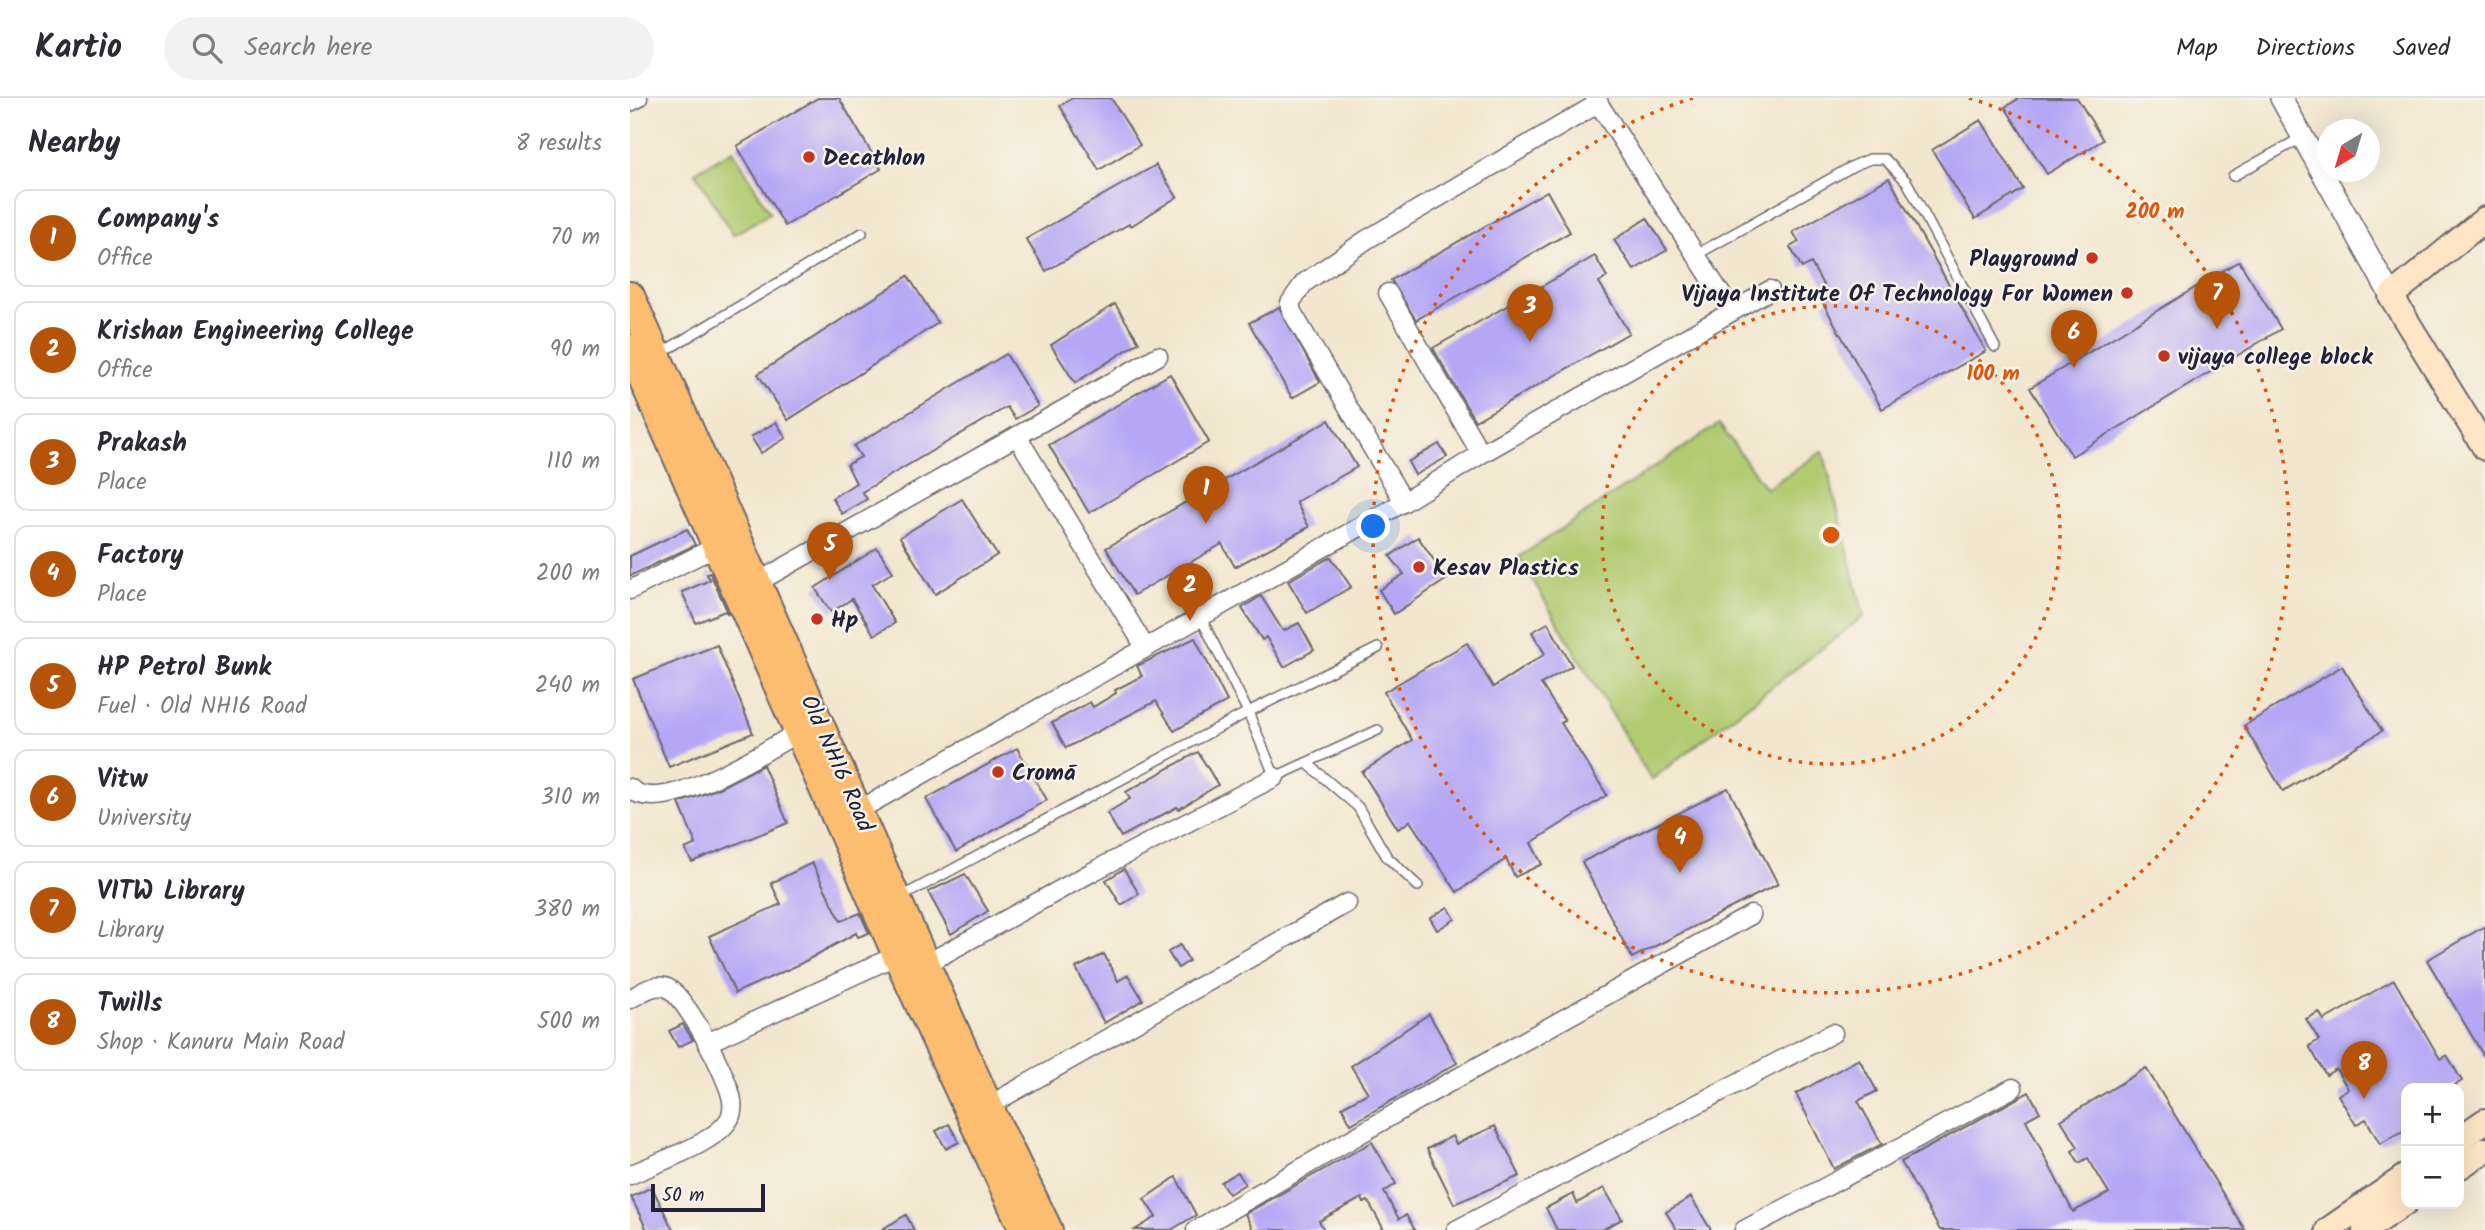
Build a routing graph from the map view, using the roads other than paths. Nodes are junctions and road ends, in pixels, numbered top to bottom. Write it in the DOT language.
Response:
graph roads {
  1 [pos="638,98"];
  2 [pos="2281,98"];
  3 [pos="1597,101"];
  4 [pos="630,102"];
  5 [pos="2303,137"];
  6 [pos="2233,176"];
  7 [pos="2485,219"];
  8 [pos="862,233"];
  9 [pos="1696,255"];
  10 [pos="1770,290"];
  11 [pos="1388,293"];
  12 [pos="630,296"];
  13 [pos="2391,296"];
  14 [pos="1732,311"];
  15 [pos="1995,347"];
  16 [pos="643,352"];
  17 [pos="1158,356"];
  18 [pos="1017,436"];
  19 [pos="2485,449"];
  20 [pos="1481,454"];
  21 [pos="1404,502"];
  22 [pos="717,546"];
  23 [pos="758,582"];
  24 [pos="630,590"];
  25 [pos="1200,616"];
  26 [pos="1146,647"];
  27 [pos="1378,648"];
  28 [pos="1248,712"];
  29 [pos="1378,730"];
  30 [pos="801,731"];
  31 [pos="1308,764"];
  32 [pos="1275,777"];
  33 [pos="630,788"];
  34 [pos="859,810"];
  35 [pos="1418,886"];
  36 [pos="897,898"];
  37 [pos="1347,903"];
  38 [pos="1751,915"];
  39 [pos="914,955"];
  40 [pos="630,999"];
  41 [pos="1833,1033"];
  42 [pos="707,1043"];
  43 [pos="2013,1088"];
  44 [pos="988,1106"];
  45 [pos="2485,1121"];
  46 [pos="2464,1136"];
  47 [pos="2485,1150"];
  48 [pos="2464,1164"];
  49 [pos="630,1175"];
  50 [pos="2401,1179"];
  51 [pos="2401,1206"];
  52 [pos="2376,1227"];
  53 [pos="1024,1230"];
  54 [pos="1048,1230"];
  55 [pos="1196,1230"];
  56 [pos="1456,1230"];
  57 [pos="1744,1230"];
  58 [pos="2328,1230"];
  1 -- 4 [label="street"];
  2 -- 5 [label="street"];
  3 -- 9 [label="street"];
  3 -- 21 [label="street"];
  5 -- 6 [label="lane"];
  5 -- 13 [label="street"];
  7 -- 13 [label="main road"];
  8 -- 16 [label="lane"];
  9 -- 14 [label="street"];
  9 -- 15 [label="lane"];
  10 -- 14 [label="street"];
  11 -- 20 [label="street"];
  12 -- 16 [label="main road, Old NH16 Road"];
  13 -- 19 [label="main road"];
  14 -- 20 [label="street"];
  16 -- 22 [label="main road, Old NH16 Road"];
  16 -- 23 [label="main road, Old NH16 Road"];
  17 -- 18 [label="street"];
  18 -- 23 [label="street"];
  18 -- 26 [label="street"];
  20 -- 21 [label="street"];
  21 -- 25 [label="street"];
  22 -- 24 [label="street"];
  22 -- 30 [label="main road, Old NH16 Road"];
  23 -- 34 [label="main road, Old NH16 Road"];
  25 -- 26 [label="street"];
  25 -- 28 [label="lane"];
  26 -- 34 [label="street"];
  27 -- 28 [label="lane"];
  28 -- 32 [label="lane"];
  28 -- 36 [label="lane"];
  29 -- 31 [label="lane"];
  30 -- 33 [label="street"];
  30 -- 39 [label="main road, Old NH16 Road"];
  31 -- 32 [label="lane"];
  31 -- 35 [label="lane"];
  32 -- 39 [label="street"];
  34 -- 36 [label="main road, Old NH16 Road"];
  36 -- 39 [label="main road, Old NH16 Road"];
  37 -- 44 [label="street"];
  38 -- 55 [label="street"];
  39 -- 42 [label="street"];
  39 -- 44 [label="main road, Old NH16 Road"];
  39 -- 53 [label="main road, Old NH16 Road"];
  40 -- 42 [label="street"];
  41 -- 56 [label="street"];
  42 -- 49 [label="street"];
  43 -- 57 [label="street"];
  44 -- 54 [label="main road, Old NH16 Road"];
  45 -- 46 [label="main road"];
  47 -- 48 [label="main road"];
  50 -- 58 [label="main road"];
  51 -- 52 [label="main road"];
}
